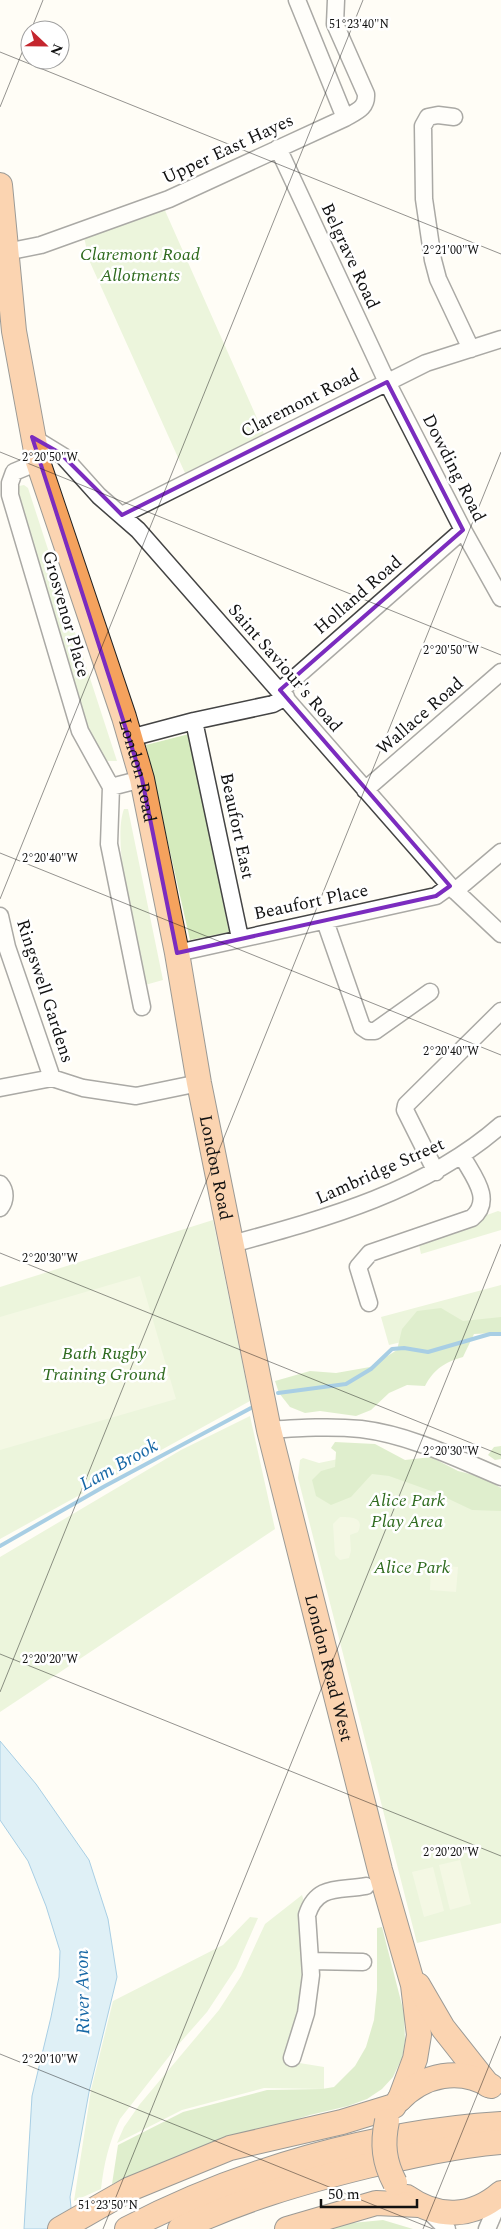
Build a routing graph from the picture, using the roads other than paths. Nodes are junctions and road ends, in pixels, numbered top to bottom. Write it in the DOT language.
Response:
graph roads {
  1 [pos="297,0"];
  2 [pos="336,0"];
  3 [pos="454,117"];
  4 [pos="345,118"];
  5 [pos="278,148"];
  6 [pos="0,185"];
  7 [pos="6,252"];
  8 [pos="501,339"];
  9 [pos="471,349"];
  10 [pos="386,382"];
  11 [pos="32,437"];
  12 [pos="38,462"];
  13 [pos="7,472"];
  14 [pos="122,515"];
  15 [pos="463,530"];
  16 [pos="501,598"];
  17 [pos="501,672"];
  18 [pos="283,694"];
  19 [pos="194,721"];
  20 [pos="130,738"];
  21 [pos="142,779"];
  22 [pos="111,787"];
  23 [pos="365,790"];
  24 [pos="501,852"];
  25 [pos="452,889"];
  26 [pos="0,916"];
  27 [pos="325,920"];
  28 [pos="501,934"];
  29 [pos="240,938"];
  30 [pos="177,952"];
  31 [pos="430,992"];
  32 [pos="142,1007"];
  33 [pos="501,1011"];
  34 [pos="52,1078"];
  35 [pos="200,1083"];
  36 [pos="0,1088"];
  37 [pos="501,1125"];
  38 [pos="462,1156"];
  39 [pos="436,1172"];
  40 [pos="0,1184"];
  41 [pos="0,1208"];
  42 [pos="232,1244"];
  43 [pos="369,1303"];
  44 [pos="256,1363"];
  45 [pos="269,1430"];
  46 [pos="501,1477"];
  47 [pos="378,1883"];
  48 [pos="310,1961"];
  49 [pos="363,1962"];
  50 [pos="410,1970"];
  51 [pos="292,2058"];
  52 [pos="496,2089"];
  53 [pos="394,2109"];
  54 [pos="501,2124"];
  55 [pos="501,2142"];
  56 [pos="501,2194"];
  57 [pos="422,2206"];
  58 [pos="137,2224"];
  59 [pos="60,2229"];
  60 [pos="180,2229"];
  61 [pos="287,2229"];
  62 [pos="447,2229"];
  63 [pos="487,2229"];
  1 -- 4 [label="street"];
  2 -- 4 [label="street, Upper East Hayes"];
  3 -- 9 [label="street"];
  4 -- 5 [label="street, Upper East Hayes"];
  5 -- 7 [label="street, Upper East Hayes"];
  5 -- 10 [label="street, Belgrave Road"];
  6 -- 7 [label="highway, London Road"];
  7 -- 11 [label="highway, London Road"];
  8 -- 9 [label="street, Claremont Road"];
  9 -- 10 [label="street, Claremont Road"];
  10 -- 14 [label="street, Claremont Road"];
  10 -- 15 [label="street, Dowding Road"];
  11 -- 12 [label="highway, London Road"];
  11 -- 14 [label="street, Saint Saviour's Road"];
  12 -- 13 [label="street, Grosvenor Place"];
  12 -- 20 [label="highway, London Road"];
  13 -- 22 [label="street, Grosvenor Place"];
  14 -- 18 [label="street, Saint Saviour's Road"];
  15 -- 16 [label="street, Dowding Road"];
  15 -- 18 [label="street, Holland Road"];
  17 -- 23 [label="street, Wallace Road"];
  18 -- 19 [label="street, Holland Road"];
  18 -- 23 [label="street, Saint Saviour's Road"];
  19 -- 20 [label="street, Holland Road"];
  19 -- 29 [label="street, Beaufort East"];
  20 -- 21 [label="highway, London Road"];
  21 -- 22 [label="street"];
  21 -- 30 [label="highway, London Road"];
  22 -- 32 [label="street"];
  23 -- 25 [label="street, Saint Saviour's Road"];
  24 -- 25 [label="street, Beaufort Place"];
  25 -- 27 [label="street, Beaufort Place"];
  25 -- 28 [label="street, Saint Saviour's Road"];
  26 -- 34 [label="street, Ringswell Gardens"];
  27 -- 29 [label="street, Beaufort Place"];
  27 -- 31 [label="street"];
  29 -- 30 [label="street, Beaufort Place"];
  30 -- 35 [label="highway, London Road"];
  33 -- 39 [label="street"];
  34 -- 35 [label="street"];
  34 -- 36 [label="street"];
  35 -- 42 [label="highway, London Road"];
  37 -- 38 [label="street"];
  38 -- 39 [label="street, Lambridge Street"];
  38 -- 43 [label="street, Lambridge Street"];
  39 -- 42 [label="street, Lambridge Street"];
  40 -- 41 [label="street"];
  42 -- 44 [label="highway, London Road"];
  44 -- 45 [label="highway, London Road West"];
  45 -- 46 [label="street"];
  45 -- 47 [label="highway, London Road West"];
  47 -- 48 [label="street"];
  47 -- 50 [label="highway, London Road West"];
  48 -- 49 [label="street"];
  48 -- 51 [label="street"];
  50 -- 52 [label="highway, London Road West"];
  50 -- 53 [label="highway, London Road West"];
  52 -- 53 [label="highway"];
  53 -- 57 [label="highway, London Road West, bridge"];
  53 -- 59 [label="highway"];
  54 -- 58 [label="highway"];
  55 -- 60 [label="highway"];
  56 -- 57 [label="highway"];
  56 -- 63 [label="street"];
  57 -- 61 [label="highway"];
  57 -- 62 [label="street"];
}
